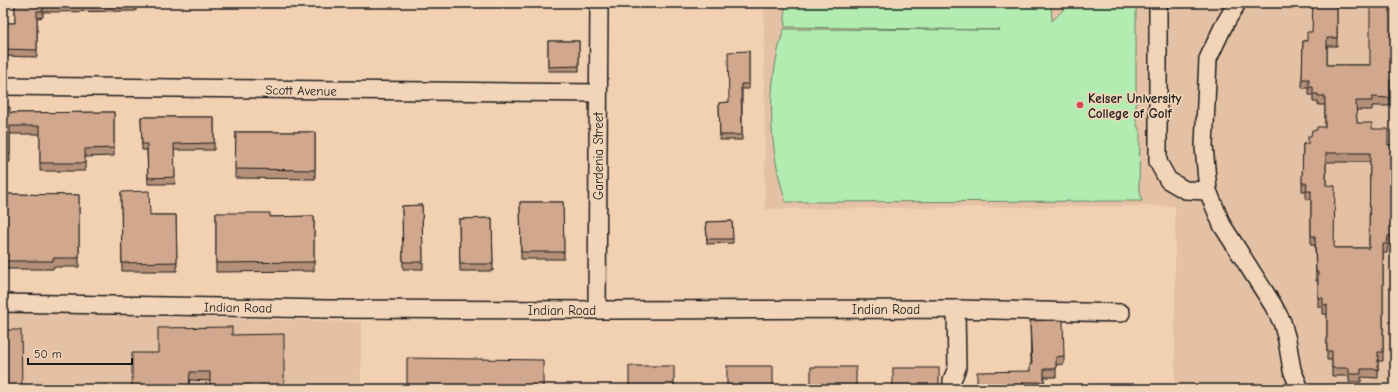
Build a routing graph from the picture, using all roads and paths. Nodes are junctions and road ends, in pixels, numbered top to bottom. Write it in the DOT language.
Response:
graph roads {
  1 [pos="599,3"];
  2 [pos="1158,3"];
  3 [pos="1237,3"];
  4 [pos="3,86"];
  5 [pos="598,94"];
  6 [pos="1208,191"];
  7 [pos="3,303"];
  8 [pos="956,309"];
  9 [pos="597,310"];
  10 [pos="1121,313"];
  11 [pos="952,389"];
  12 [pos="1300,389"];
  1 -- 5 [label="street, Gardenia Street"];
  2 -- 6 [label="street"];
  3 -- 6 [label="street"];
  4 -- 5 [label="street, Scott Avenue"];
  5 -- 9 [label="street, Gardenia Street"];
  6 -- 12 [label="street"];
  7 -- 9 [label="street, Indian Road"];
  8 -- 9 [label="street, Indian Road"];
  8 -- 10 [label="street, Indian Road"];
  8 -- 11 [label="street"];
}
